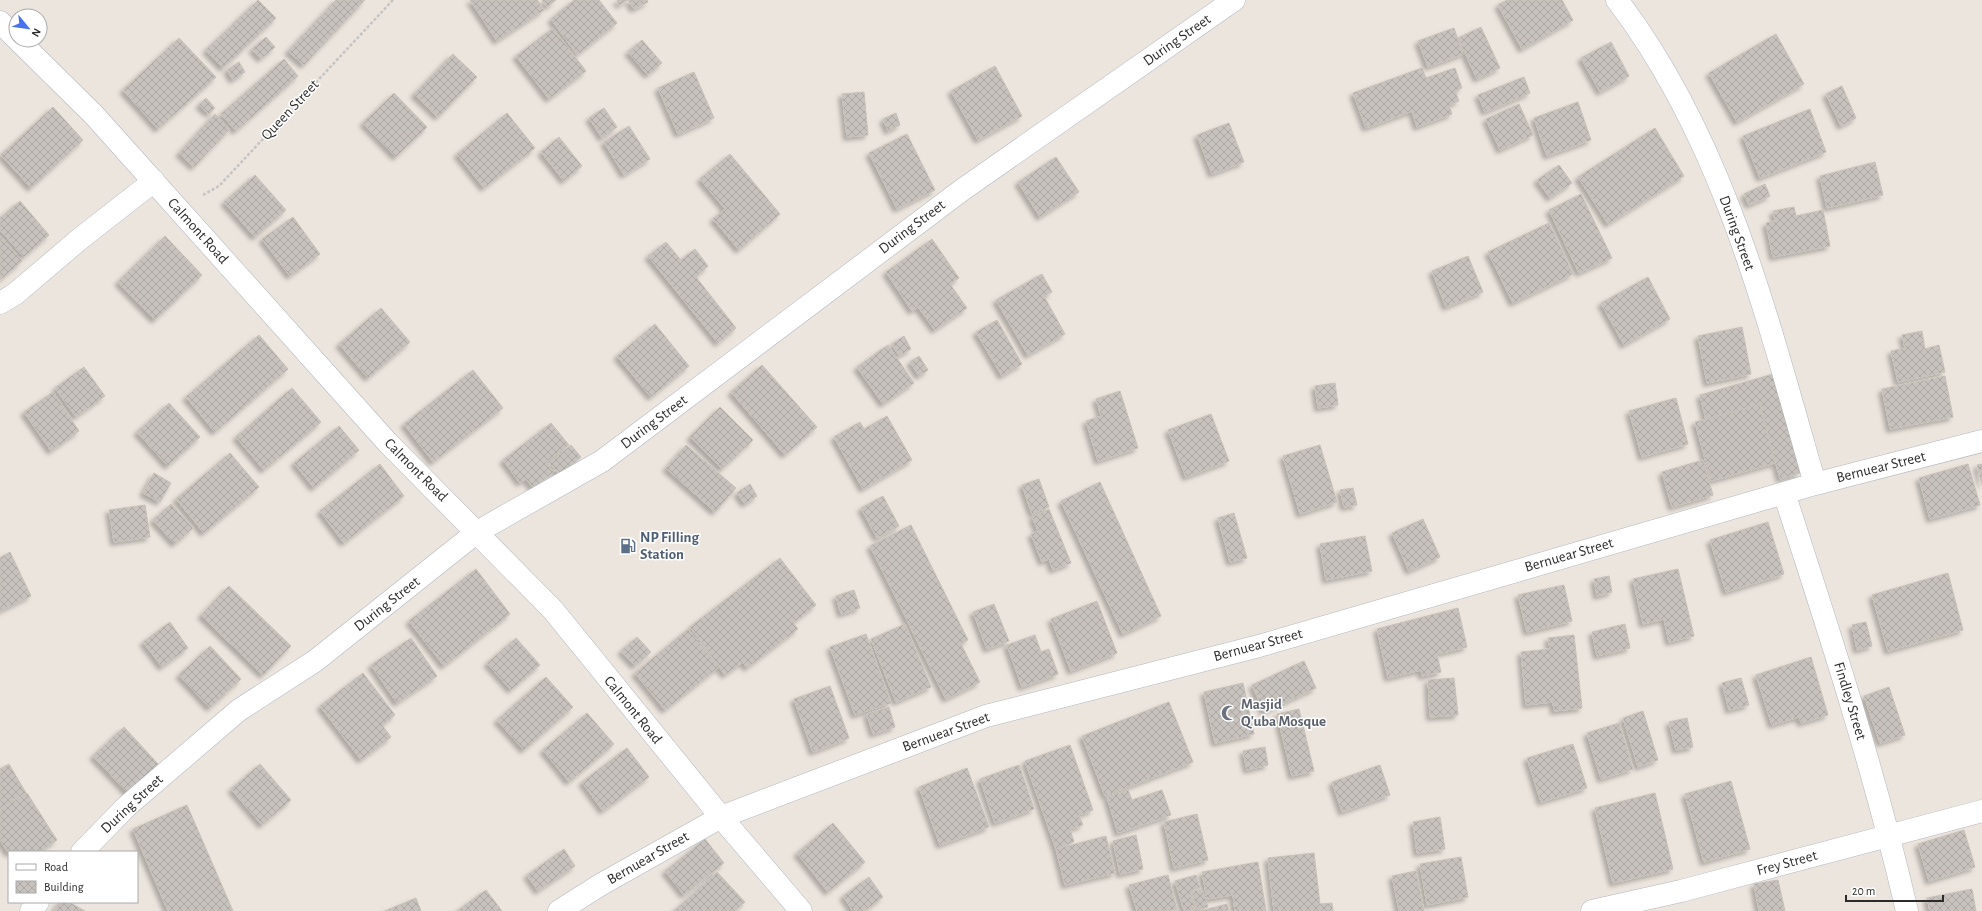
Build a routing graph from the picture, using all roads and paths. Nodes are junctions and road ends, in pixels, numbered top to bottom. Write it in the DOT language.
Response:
graph roads {
  1 [pos="393,0"];
  2 [pos="1234,0"];
  3 [pos="1618,0"];
  4 [pos="0,22"];
  5 [pos="8,30"];
  6 [pos="26,48"];
  7 [pos="154,181"];
  8 [pos="178,209"];
  9 [pos="0,303"];
  10 [pos="1982,440"];
  11 [pos="1814,484"];
  12 [pos="1784,493"];
  13 [pos="477,532"];
  14 [pos="1982,811"];
  15 [pos="721,817"];
  16 [pos="1890,835"];
  17 [pos="83,851"];
  18 [pos="37,903"];
  19 [pos="31,911"];
  20 [pos="559,911"];
  21 [pos="801,911"];
  22 [pos="1592,911"];
  23 [pos="1907,911"];
  1 -- 8 [label="path, Queen Street"];
  2 -- 13 [label="street, During Street"];
  3 -- 11 [label="street, During Street"];
  4 -- 5 [label="street"];
  6 -- 7 [label="street, Calmont Road"];
  7 -- 8 [label="street, Calmont Road"];
  7 -- 9 [label="street"];
  8 -- 13 [label="street, Calmont Road"];
  10 -- 11 [label="street, Bernuear Street"];
  11 -- 12 [label="street, Bernuear Street"];
  12 -- 15 [label="street, Bernuear Street"];
  12 -- 16 [label="street, Findley Street"];
  13 -- 15 [label="street, Calmont Road"];
  13 -- 17 [label="street, During Street"];
  14 -- 16 [label="street, Frey Street"];
  15 -- 20 [label="street, Bernuear Street"];
  15 -- 21 [label="street, Calmont Road"];
  16 -- 22 [label="street, Frey Street"];
  16 -- 23 [label="street, Findley Street"];
  18 -- 19 [label="street"];
}
